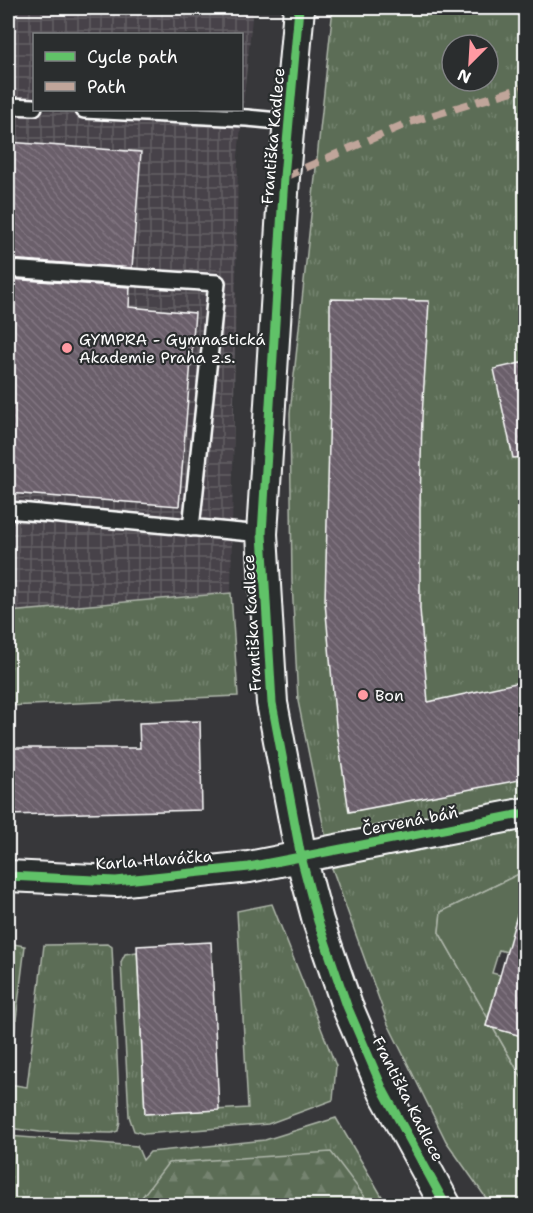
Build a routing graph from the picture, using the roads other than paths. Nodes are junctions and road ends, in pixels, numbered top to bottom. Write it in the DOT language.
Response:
graph roads {
  1 [pos="299,8"];
  2 [pos="8,106"];
  3 [pos="33,107"];
  4 [pos="104,111"];
  5 [pos="289,122"];
  6 [pos="8,269"];
  7 [pos="8,510"];
  8 [pos="191,528"];
  9 [pos="262,534"];
  10 [pos="525,813"];
  11 [pos="301,857"];
  12 [pos="8,876"];
  13 [pos="446,1206"];
  1 -- 5 [label="street, Františka Kadlece"];
  2 -- 3 [label="lane"];
  4 -- 5 [label="lane"];
  5 -- 9 [label="street, Františka Kadlece"];
  6 -- 8 [label="lane"];
  7 -- 8 [label="lane"];
  8 -- 9 [label="lane"];
  9 -- 11 [label="street, Františka Kadlece"];
  10 -- 11 [label="street, Červená báň"];
  11 -- 12 [label="street, Karla Hlaváčka"];
  11 -- 13 [label="street, Františka Kadlece"];
}
